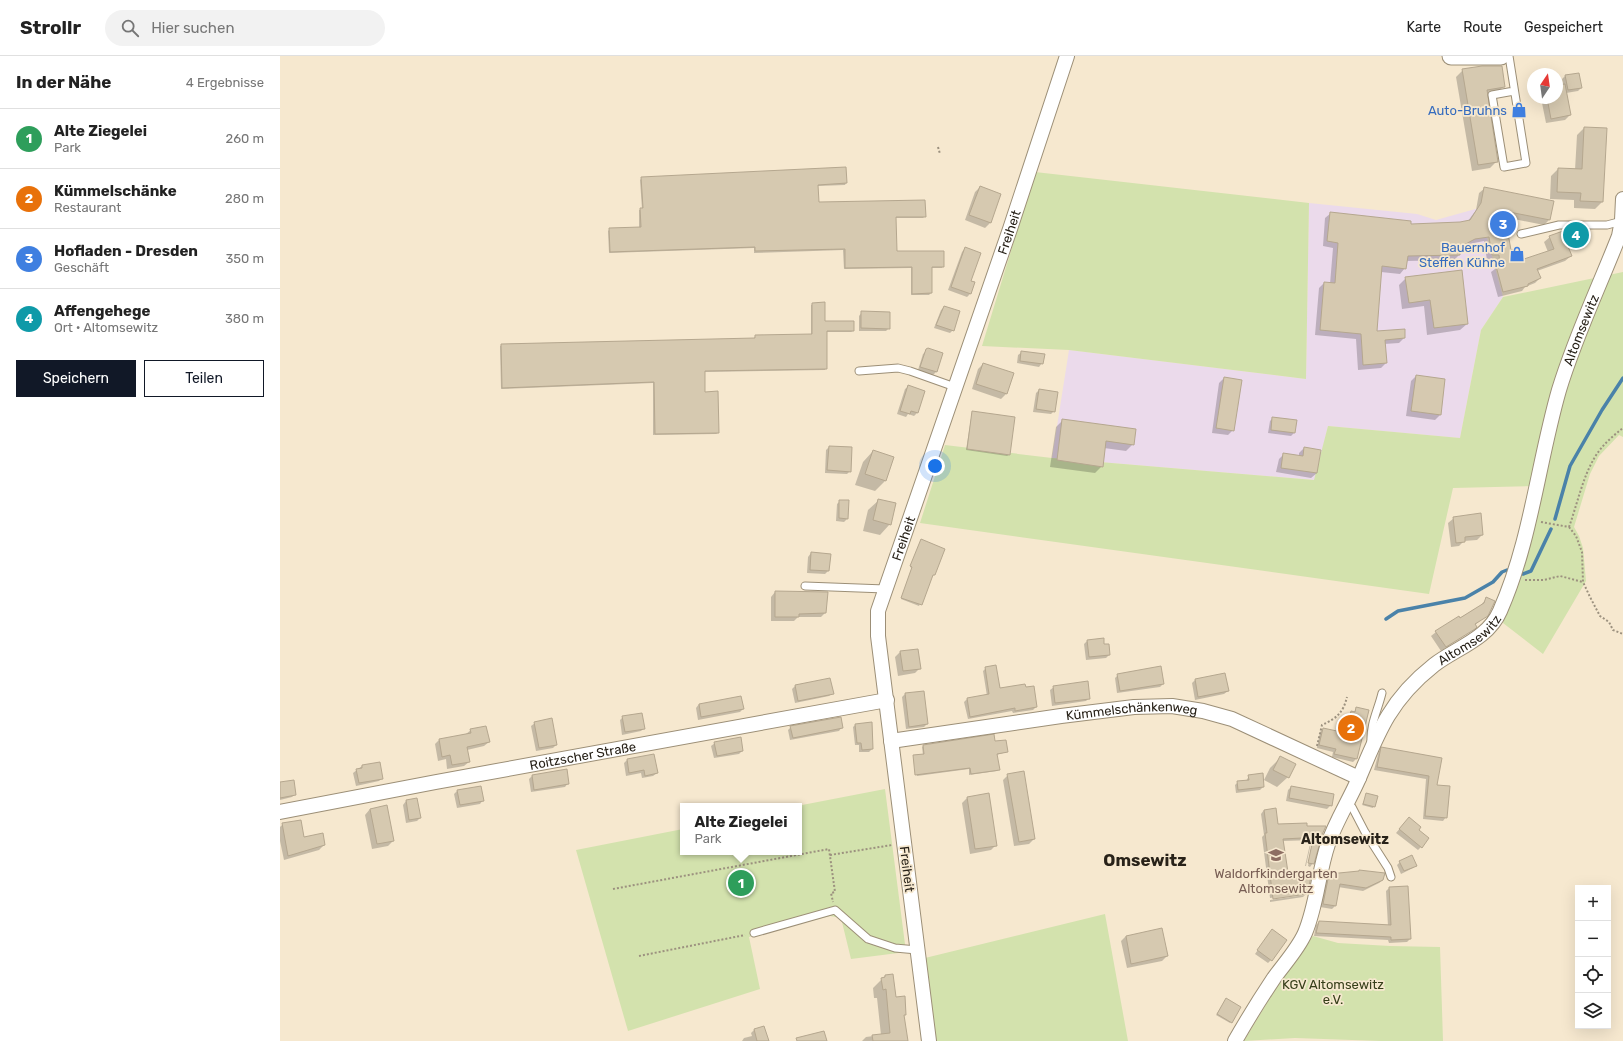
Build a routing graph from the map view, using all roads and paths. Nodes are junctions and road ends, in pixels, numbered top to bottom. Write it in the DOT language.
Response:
graph roads {
  1 [pos="1067,56"];
  2 [pos="1462,56"];
  3 [pos="1501,56"];
  4 [pos="1509,56"];
  5 [pos="1514,91"];
  6 [pos="938,147"];
  7 [pos="940,154"];
  8 [pos="1623,199"];
  9 [pos="1622,220"];
  10 [pos="1521,234"];
  11 [pos="859,371"];
  12 [pos="955,387"];
  13 [pos="1623,428"];
  14 [pos="1529,520"];
  15 [pos="1569,527"];
  16 [pos="1512,580"];
  17 [pos="1583,582"];
  18 [pos="805,586"];
  19 [pos="885,589"];
  20 [pos="1623,634"];
  21 [pos="1382,693"];
  22 [pos="1347,697"];
  23 [pos="886,700"];
  24 [pos="891,741"];
  25 [pos="1371,746"];
  26 [pos="1323,748"];
  27 [pos="1359,778"];
  28 [pos="1346,805"];
  29 [pos="280,812"];
  30 [pos="904,843"];
  31 [pos="802,854"];
  32 [pos="797,855"];
  33 [pos="830,856"];
  34 [pos="1391,877"];
  35 [pos="613,889"];
  36 [pos="835,910"];
  37 [pos="754,933"];
  38 [pos="917,950"];
  39 [pos="639,956"];
  40 [pos="929,1041"];
  41 [pos="1235,1041"];
  1 -- 12 [label="street, Freiheit"];
  2 -- 3 [label="street"];
  4 -- 5 [label="lane"];
  5 -- 5 [label="lane"];
  6 -- 7 [label="path"];
  8 -- 9 [label="street, Altomsewitz"];
  9 -- 10 [label="lane"];
  9 -- 14 [label="street, Altomsewitz"];
  11 -- 12 [label="lane"];
  12 -- 19 [label="street, Freiheit"];
  13 -- 15 [label="path"];
  14 -- 15 [label="path"];
  14 -- 16 [label="street, Altomsewitz"];
  15 -- 17 [label="path"];
  16 -- 17 [label="path"];
  16 -- 25 [label="street, Altomsewitz"];
  17 -- 20 [label="path"];
  18 -- 19 [label="lane"];
  19 -- 23 [label="street, Freiheit"];
  21 -- 25 [label="lane"];
  22 -- 26 [label="path"];
  23 -- 24 [label="street, Freiheit"];
  23 -- 29 [label="street, Roitzscher Straße"];
  24 -- 27 [label="street, Kümmelschänkenweg"];
  24 -- 30 [label="street, Freiheit"];
  25 -- 27 [label="street, Altomsewitz"];
  27 -- 28 [label="street, Altomsewitz"];
  28 -- 34 [label="lane"];
  28 -- 41 [label="street, Altomsewitz"];
  30 -- 33 [label="path"];
  30 -- 38 [label="street, Freiheit"];
  31 -- 33 [label="path"];
  32 -- 35 [label="path"];
  33 -- 36 [label="path"];
  36 -- 37 [label="lane"];
  36 -- 38 [label="lane"];
  37 -- 39 [label="path"];
  38 -- 40 [label="street, Freiheit"];
}
